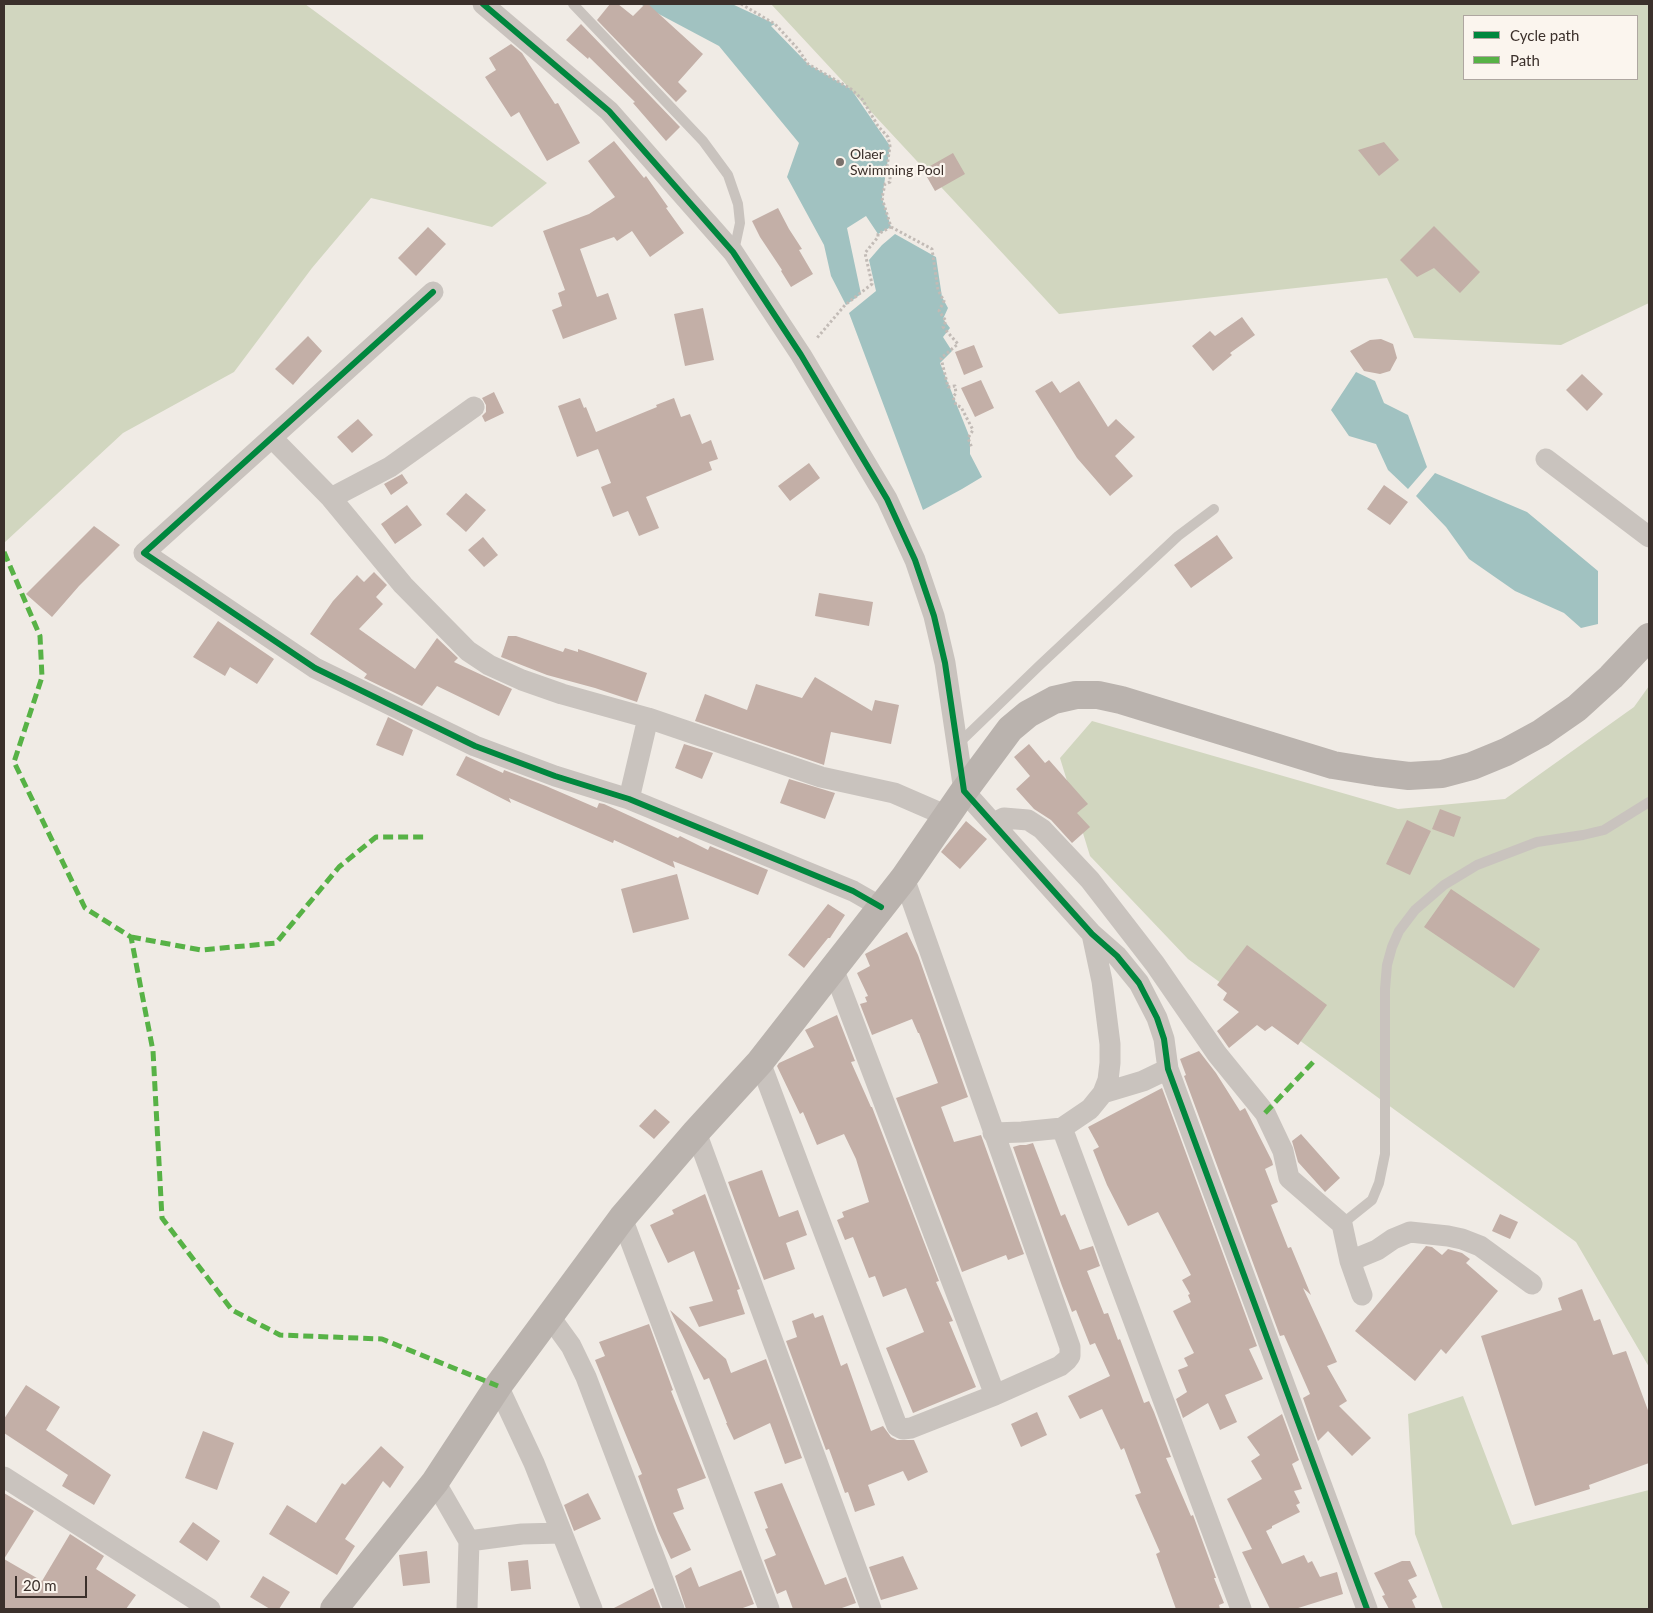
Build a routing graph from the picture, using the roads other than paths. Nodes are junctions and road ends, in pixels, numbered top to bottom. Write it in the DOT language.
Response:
graph roads {
  1 [pos="483,4"];
  2 [pos="573,4"];
  3 [pos="733,252"];
  4 [pos="433,292"];
  5 [pos="474,407"];
  6 [pos="272,438"];
  7 [pos="1546,459"];
  8 [pos="331,498"];
  9 [pos="1214,509"];
  10 [pos="1649,537"];
  11 [pos="1649,637"];
  12 [pos="648,718"];
  13 [pos="956,746"];
  14 [pos="964,791"];
  15 [pos="629,799"];
  16 [pos="1649,802"];
  17 [pos="947,816"];
  18 [pos="994,823"];
  19 [pos="904,878"];
  20 [pos="881,907"];
  21 [pos="1092,934"];
  22 [pos="833,968"];
  23 [pos="760,1062"];
  24 [pos="1168,1069"];
  25 [pos="1103,1093"];
  26 [pos="1062,1128"];
  27 [pos="696,1132"];
  28 [pos="993,1133"];
  29 [pos="622,1218"];
  30 [pos="1342,1224"];
  31 [pos="1350,1261"];
  32 [pos="1532,1284"];
  33 [pos="1362,1295"];
  34 [pos="550,1317"];
  35 [pos="498,1386"];
  36 [pos="995,1395"];
  37 [pos="4,1477"];
  38 [pos="435,1482"];
  39 [pos="562,1533"];
  40 [pos="469,1541"];
  41 [pos="210,1609"];
  42 [pos="334,1609"];
  43 [pos="467,1609"];
  44 [pos="592,1609"];
  45 [pos="674,1609"];
  46 [pos="769,1609"];
  47 [pos="871,1609"];
  48 [pos="1241,1609"];
  49 [pos="1367,1609"];
  1 -- 3 [label="street"];
  2 -- 3 [label="lane"];
  3 -- 13 [label="street"];
  4 -- 6 [label="street"];
  5 -- 8 [label="street"];
  6 -- 8 [label="street"];
  6 -- 15 [label="street"];
  7 -- 10 [label="street"];
  8 -- 12 [label="street"];
  9 -- 13 [label="lane"];
  11 -- 14 [label="main road"];
  12 -- 15 [label="street"];
  12 -- 17 [label="street"];
  13 -- 14 [label="street"];
  14 -- 17 [label="main road"];
  14 -- 18 [label="street"];
  15 -- 20 [label="street"];
  16 -- 30 [label="lane"];
  17 -- 19 [label="main road"];
  18 -- 21 [label="street"];
  18 -- 30 [label="street"];
  19 -- 20 [label="main road"];
  19 -- 28 [label="street"];
  20 -- 22 [label="main road"];
  21 -- 24 [label="street"];
  21 -- 25 [label="street"];
  22 -- 23 [label="main road"];
  22 -- 36 [label="street"];
  23 -- 27 [label="main road"];
  23 -- 36 [label="street"];
  24 -- 25 [label="street"];
  24 -- 49 [label="street"];
  25 -- 26 [label="street"];
  26 -- 28 [label="street"];
  26 -- 48 [label="street"];
  27 -- 29 [label="main road"];
  27 -- 47 [label="street"];
  28 -- 36 [label="street"];
  29 -- 34 [label="main road"];
  29 -- 46 [label="street"];
  30 -- 31 [label="street"];
  31 -- 32 [label="street"];
  31 -- 33 [label="street"];
  34 -- 35 [label="main road"];
  34 -- 45 [label="street"];
  35 -- 38 [label="main road"];
  35 -- 39 [label="street"];
  37 -- 41 [label="street"];
  38 -- 40 [label="street"];
  38 -- 42 [label="main road"];
  39 -- 40 [label="street"];
  39 -- 44 [label="street"];
  40 -- 43 [label="street"];
}
